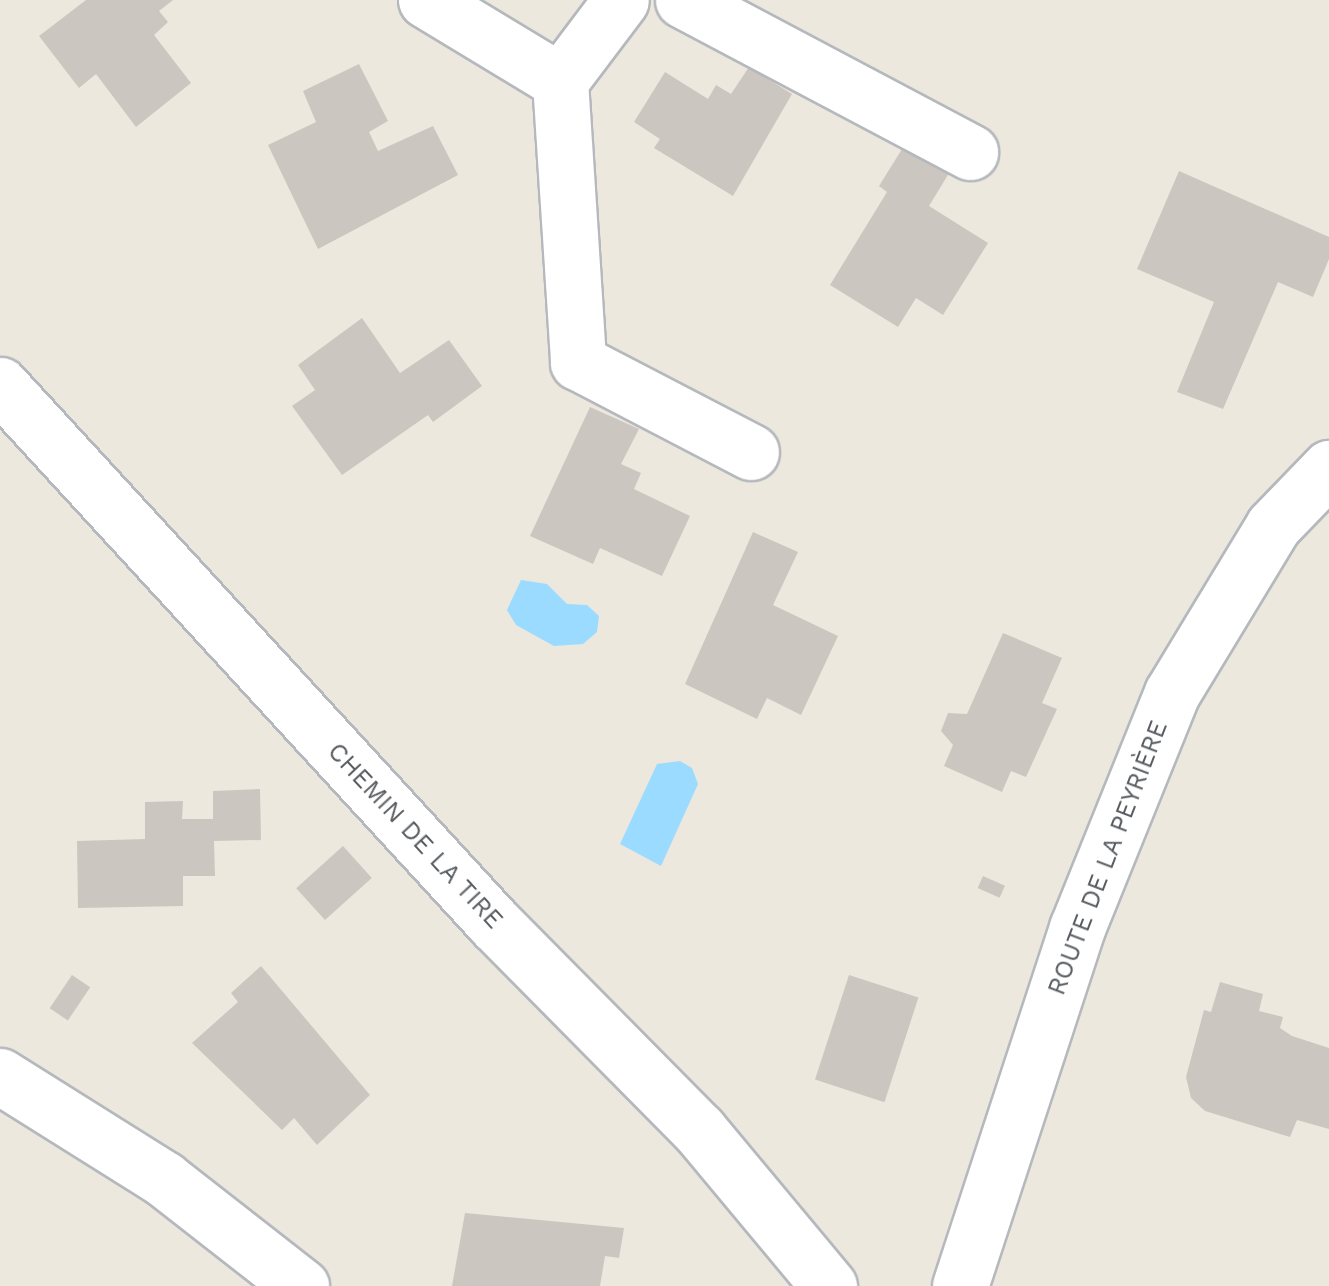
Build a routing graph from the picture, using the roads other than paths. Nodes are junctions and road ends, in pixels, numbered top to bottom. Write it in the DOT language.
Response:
graph roads {
  1 [pos="426,0"];
  2 [pos="621,0"];
  3 [pos="682,0"];
  4 [pos="560,81"];
  5 [pos="970,152"];
  6 [pos="0,386"];
  7 [pos="751,452"];
  8 [pos="1329,468"];
  9 [pos="0,1076"];
  10 [pos="300,1286"];
  11 [pos="829,1286"];
  12 [pos="960,1286"];
  1 -- 4 [label="street"];
  2 -- 4 [label="street"];
  3 -- 5 [label="street"];
  4 -- 7 [label="street"];
  6 -- 11 [label="street, CHEMIN DE LA TIRE"];
  8 -- 12 [label="street, ROUTE DE LA PEYRIÈRE"];
  9 -- 10 [label="street"];
}
